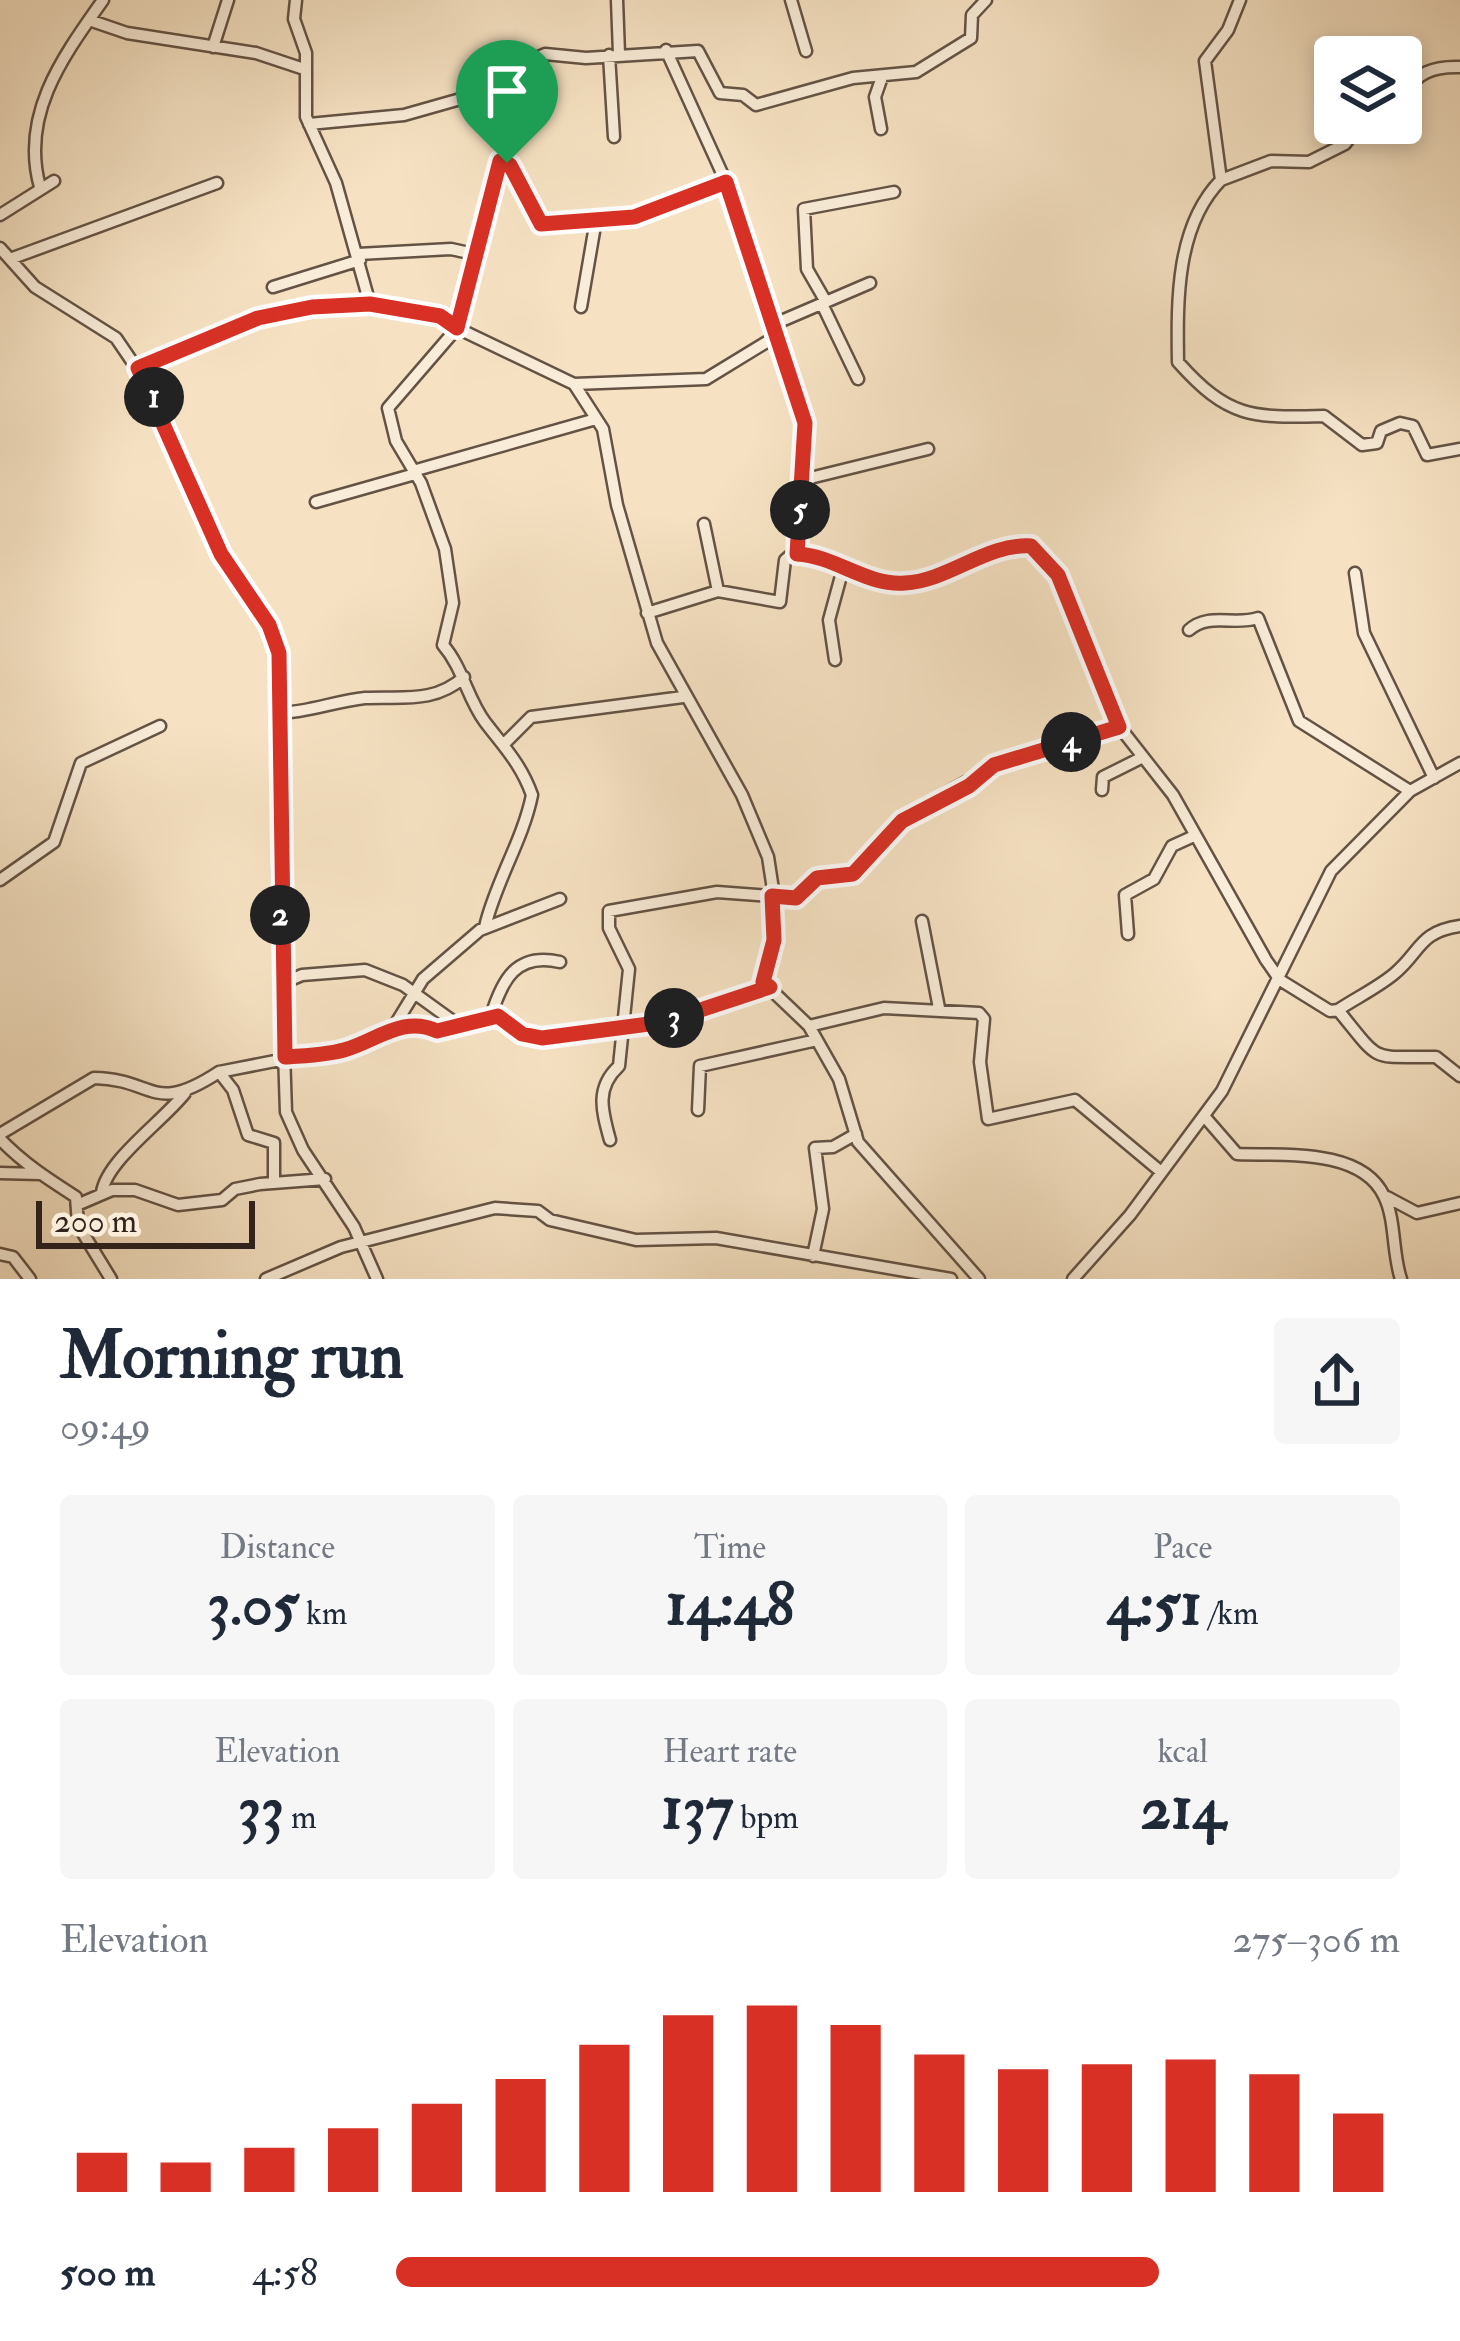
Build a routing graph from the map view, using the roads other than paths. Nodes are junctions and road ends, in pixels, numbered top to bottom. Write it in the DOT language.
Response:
graph roads {
  1 [pos="103,0"];
  2 [pos="229,0"];
  3 [pos="296,0"];
  4 [pos="617,0"];
  5 [pos="791,0"];
  6 [pos="986,0"];
  7 [pos="1240,0"];
  8 [pos="88,20"];
  9 [pos="213,47"];
  10 [pos="666,50"];
  11 [pos="806,51"];
  12 [pos="614,55"];
  13 [pos="1460,67"];
  14 [pos="304,69"];
  15 [pos="1422,73"];
  16 [pos="882,76"];
  17 [pos="518,99"];
  18 [pos="309,124"];
  19 [pos="880,129"];
  20 [pos="614,137"];
  21 [pos="1345,144"];
  22 [pos="500,161"];
  23 [pos="1221,179"];
  24 [pos="54,181"];
  25 [pos="726,182"];
  26 [pos="218,183"];
  27 [pos="40,187"];
  28 [pos="895,192"];
  29 [pos="0,215"];
  30 [pos="596,220"];
  31 [pos="0,248"];
  32 [pos="478,254"];
  33 [pos="359,257"];
  34 [pos="10,259"];
  35 [pos="870,283"];
  36 [pos="273,287"];
  37 [pos="824,303"];
  38 [pos="370,304"];
  39 [pos="581,307"];
  40 [pos="457,328"];
  41 [pos="775,330"];
  42 [pos="138,368"];
  43 [pos="858,379"];
  44 [pos="574,384"];
  45 [pos="596,419"];
  46 [pos="928,449"];
  47 [pos="1460,449"];
  48 [pos="414,473"];
  49 [pos="802,480"];
  50 [pos="316,502"];
  51 [pos="704,524"];
  52 [pos="797,554"];
  53 [pos="844,565"];
  54 [pos="1355,574"];
  55 [pos="718,591"];
  56 [pos="647,613"];
  57 [pos="1189,630"];
  58 [pos="835,660"];
  59 [pos="464,677"];
  60 [pos="683,697"];
  61 [pos="280,713"];
  62 [pos="160,726"];
  63 [pos="1119,727"];
  64 [pos="506,742"];
  65 [pos="1143,758"];
  66 [pos="1460,763"];
  67 [pos="1434,778"];
  68 [pos="1102,790"];
  69 [pos="1410,791"];
  70 [pos="1194,836"];
  71 [pos="0,880"];
  72 [pos="772,896"];
  73 [pos="560,899"];
  74 [pos="922,921"];
  75 [pos="1460,926"];
  76 [pos="484,927"];
  77 [pos="1128,934"];
  78 [pos="560,962"];
  79 [pos="1280,980"];
  80 [pos="284,982"];
  81 [pos="770,987"];
  82 [pos="415,993"];
  83 [pos="939,1008"];
  84 [pos="1338,1010"];
  85 [pos="491,1016"];
  86 [pos="458,1024"];
  87 [pos="809,1026"];
  88 [pos="624,1027"];
  89 [pos="393,1028"];
  90 [pos="817,1040"];
  91 [pos="285,1057"];
  92 [pos="219,1072"];
  93 [pos="1460,1076"];
  94 [pos="185,1093"];
  95 [pos="698,1110"];
  96 [pos="1204,1116"];
  97 [pos="856,1135"];
  98 [pos="0,1136"];
  99 [pos="610,1140"];
  100 [pos="1160,1171"];
  101 [pos="0,1174"];
  102 [pos="40,1174"];
  103 [pos="325,1179"];
  104 [pos="274,1184"];
  105 [pos="103,1192"];
  106 [pos="1384,1196"];
  107 [pos="1460,1203"];
  108 [pos="77,1205"];
  109 [pos="362,1243"];
  110 [pos="0,1254"];
  111 [pos="813,1256"];
  112 [pos="1076,1275"];
  113 [pos="30,1279"];
  114 [pos="111,1279"];
  115 [pos="266,1279"];
  116 [pos="377,1279"];
  117 [pos="951,1279"];
  118 [pos="980,1279"];
  119 [pos="1058,1279"];
  120 [pos="1401,1279"];
  1 -- 8 [label="street"];
  2 -- 9 [label="street"];
  3 -- 14 [label="street"];
  4 -- 12 [label="street"];
  5 -- 11 [label="street"];
  6 -- 16 [label="street"];
  7 -- 23 [label="street"];
  8 -- 9 [label="street"];
  8 -- 27 [label="street"];
  9 -- 14 [label="street"];
  10 -- 12 [label="street"];
  10 -- 16 [label="street"];
  10 -- 25 [label="street"];
  12 -- 17 [label="street"];
  12 -- 20 [label="street"];
  13 -- 15 [label="street"];
  14 -- 18 [label="street"];
  16 -- 19 [label="street"];
  17 -- 18 [label="street"];
  17 -- 22 [label="street"];
  18 -- 33 [label="street"];
  21 -- 23 [label="street"];
  22 -- 30 [label="street"];
  22 -- 32 [label="street"];
  23 -- 47 [label="street"];
  24 -- 27 [label="street"];
  25 -- 30 [label="street"];
  25 -- 41 [label="street"];
  26 -- 34 [label="street"];
  27 -- 29 [label="street"];
  28 -- 37 [label="street"];
  30 -- 39 [label="street"];
  31 -- 34 [label="street"];
  32 -- 33 [label="street"];
  32 -- 40 [label="street"];
  33 -- 36 [label="street"];
  33 -- 38 [label="street"];
  34 -- 42 [label="street"];
  35 -- 37 [label="street"];
  37 -- 41 [label="street"];
  37 -- 43 [label="street"];
  38 -- 40 [label="street"];
  38 -- 42 [label="street"];
  40 -- 44 [label="street"];
  40 -- 48 [label="street"];
  41 -- 44 [label="street"];
  41 -- 49 [label="street"];
  42 -- 61 [label="street"];
  44 -- 45 [label="street"];
  45 -- 48 [label="street"];
  45 -- 56 [label="street"];
  46 -- 49 [label="street"];
  48 -- 50 [label="street"];
  48 -- 59 [label="street"];
  49 -- 52 [label="street"];
  51 -- 55 [label="street"];
  52 -- 53 [label="street"];
  52 -- 55 [label="street"];
  53 -- 58 [label="street"];
  53 -- 63 [label="street"];
  54 -- 67 [label="street"];
  55 -- 56 [label="street"];
  56 -- 60 [label="street"];
  57 -- 69 [label="street"];
  59 -- 61 [label="street"];
  59 -- 64 [label="street"];
  60 -- 64 [label="street"];
  60 -- 72 [label="street"];
  61 -- 80 [label="street"];
  62 -- 71 [label="street"];
  63 -- 65 [label="street"];
  63 -- 72 [label="street"];
  64 -- 76 [label="street"];
  65 -- 68 [label="street"];
  65 -- 70 [label="street"];
  66 -- 67 [label="street"];
  67 -- 69 [label="street"];
  69 -- 79 [label="street"];
  70 -- 77 [label="street"];
  70 -- 79 [label="street"];
  72 -- 81 [label="street"];
  72 -- 88 [label="street"];
  73 -- 76 [label="street"];
  74 -- 83 [label="street"];
  75 -- 84 [label="street"];
  76 -- 82 [label="street"];
  78 -- 85 [label="street"];
  79 -- 84 [label="street"];
  79 -- 96 [label="street"];
  80 -- 82 [label="street"];
  80 -- 91 [label="street"];
  81 -- 87 [label="street"];
  81 -- 88 [label="street"];
  82 -- 86 [label="street"];
  82 -- 89 [label="street"];
  83 -- 87 [label="street"];
  83 -- 100 [label="street"];
  84 -- 93 [label="street"];
  85 -- 86 [label="street"];
  85 -- 88 [label="street"];
  86 -- 89 [label="street"];
  87 -- 90 [label="street"];
  88 -- 99 [label="street"];
  89 -- 91 [label="street"];
  90 -- 95 [label="street"];
  90 -- 97 [label="street"];
  91 -- 92 [label="street"];
  91 -- 103 [label="street"];
  92 -- 94 [label="street"];
  92 -- 104 [label="street"];
  94 -- 98 [label="street"];
  94 -- 105 [label="street"];
  96 -- 100 [label="street"];
  96 -- 106 [label="street"];
  97 -- 111 [label="street"];
  97 -- 118 [label="street"];
  98 -- 102 [label="street"];
  100 -- 112 [label="street"];
  101 -- 102 [label="street"];
  102 -- 108 [label="street"];
  103 -- 104 [label="street"];
  103 -- 109 [label="street"];
  104 -- 105 [label="street"];
  105 -- 108 [label="street"];
  106 -- 107 [label="street"];
  106 -- 120 [label="street"];
  108 -- 114 [label="street"];
  109 -- 111 [label="street"];
  109 -- 115 [label="street"];
  109 -- 116 [label="street"];
  110 -- 113 [label="street"];
  111 -- 117 [label="street"];
  112 -- 119 [label="street"];
}
